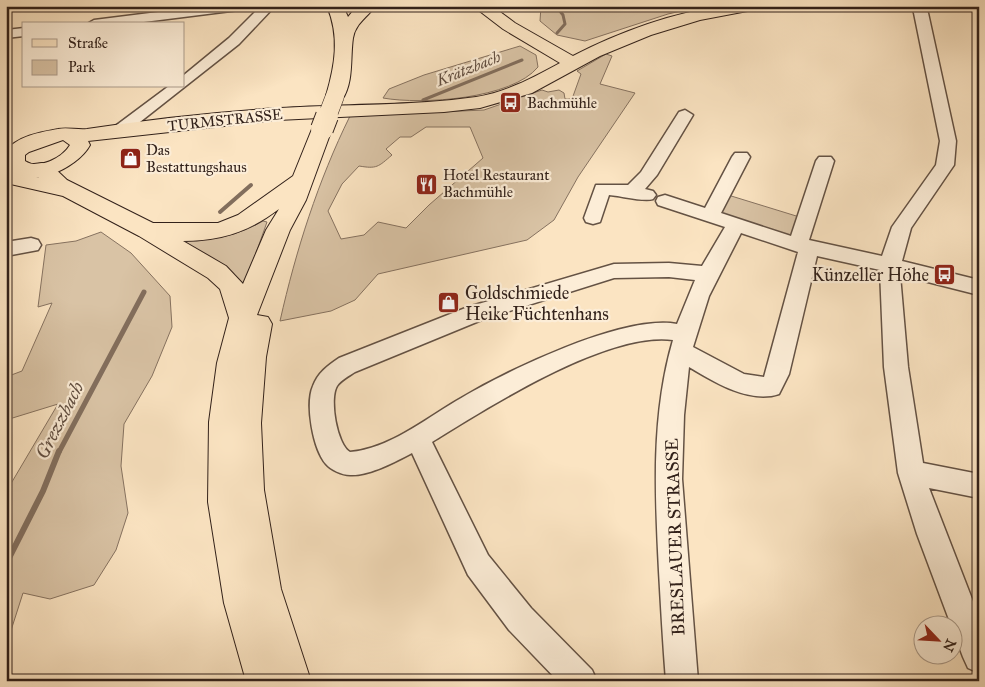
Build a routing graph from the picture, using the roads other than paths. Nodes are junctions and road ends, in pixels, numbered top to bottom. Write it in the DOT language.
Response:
graph roads {
  1 [pos="239,6"];
  2 [pos="269,6"];
  3 [pos="335,6"];
  4 [pos="368,6"];
  5 [pos="752,6"];
  6 [pos="917,6"];
  7 [pos="488,8"];
  8 [pos="110,22"];
  9 [pos="22,32"];
  10 [pos="6,34"];
  11 [pos="346,36"];
  12 [pos="614,43"];
  13 [pos="540,44"];
  14 [pos="573,63"];
  15 [pos="542,80"];
  16 [pos="185,81"];
  17 [pos="177,88"];
  18 [pos="685,115"];
  19 [pos="145,123"];
  20 [pos="120,130"];
  21 [pos="76,143"];
  22 [pos="742,157"];
  23 [pos="10,160"];
  24 [pos="825,161"];
  25 [pos="51,167"];
  26 [pos="300,188"];
  27 [pos="79,195"];
  28 [pos="649,196"];
  29 [pos="709,217"];
  30 [pos="593,218"];
  31 [pos="735,226"];
  32 [pos="147,230"];
  33 [pos="31,245"];
  34 [pos="804,246"];
  35 [pos="6,249"];
  36 [pos="891,264"];
  37 [pos="708,274"];
  38 [pos="979,288"];
  39 [pos="242,318"];
  40 [pos="684,343"];
  41 [pos="418,439"];
  42 [pos="911,473"];
  43 [pos="979,486"];
  44 [pos="979,656"];
  45 [pos="266,681"];
  46 [pos="291,681"];
  47 [pos="581,681"];
  48 [pos="682,681"];
  1 -- 8 [label="street"];
  2 -- 16 [label="street"];
  3 -- 11 [label="main road"];
  4 -- 11 [label="main road"];
  5 -- 12 [label="main road"];
  6 -- 36 [label="street"];
  7 -- 13 [label="main road"];
  9 -- 10 [label="street"];
  11 -- 26 [label="main road, bridge"];
  12 -- 13 [label="main road"];
  12 -- 14 [label="main road, TURMSTRASSE"];
  13 -- 14 [label="main road"];
  13 -- 15 [label="main road"];
  14 -- 15 [label="main road, TURMSTRASSE"];
  15 -- 19 [label="main road, TURMSTRASSE"];
  17 -- 19 [label="street"];
  18 -- 28 [label="street"];
  19 -- 20 [label="main road, TURMSTRASSE"];
  19 -- 21 [label="main road"];
  20 -- 21 [label="main road, TURMSTRASSE"];
  20 -- 23 [label="main road"];
  21 -- 23 [label="main road"];
  21 -- 25 [label="main road"];
  22 -- 29 [label="street"];
  23 -- 25 [label="main road"];
  23 -- 27 [label="main road"];
  24 -- 34 [label="street"];
  25 -- 27 [label="main road"];
  26 -- 32 [label="main road"];
  26 -- 39 [label="main road"];
  26 -- 46 [label="main road"];
  27 -- 32 [label="main road"];
  28 -- 29 [label="street"];
  28 -- 30 [label="street"];
  29 -- 31 [label="street"];
  31 -- 34 [label="street"];
  31 -- 37 [label="street, BRESLAUER STRASSE"];
  32 -- 39 [label="main road"];
  33 -- 35 [label="street"];
  34 -- 36 [label="street"];
  34 -- 40 [label="street"];
  36 -- 38 [label="street"];
  36 -- 42 [label="street"];
  37 -- 40 [label="street, BRESLAUER STRASSE"];
  37 -- 41 [label="street"];
  39 -- 45 [label="main road"];
  40 -- 41 [label="street"];
  40 -- 48 [label="street, BRESLAUER STRASSE"];
  41 -- 47 [label="street"];
  42 -- 43 [label="street"];
  42 -- 44 [label="street"];
}
